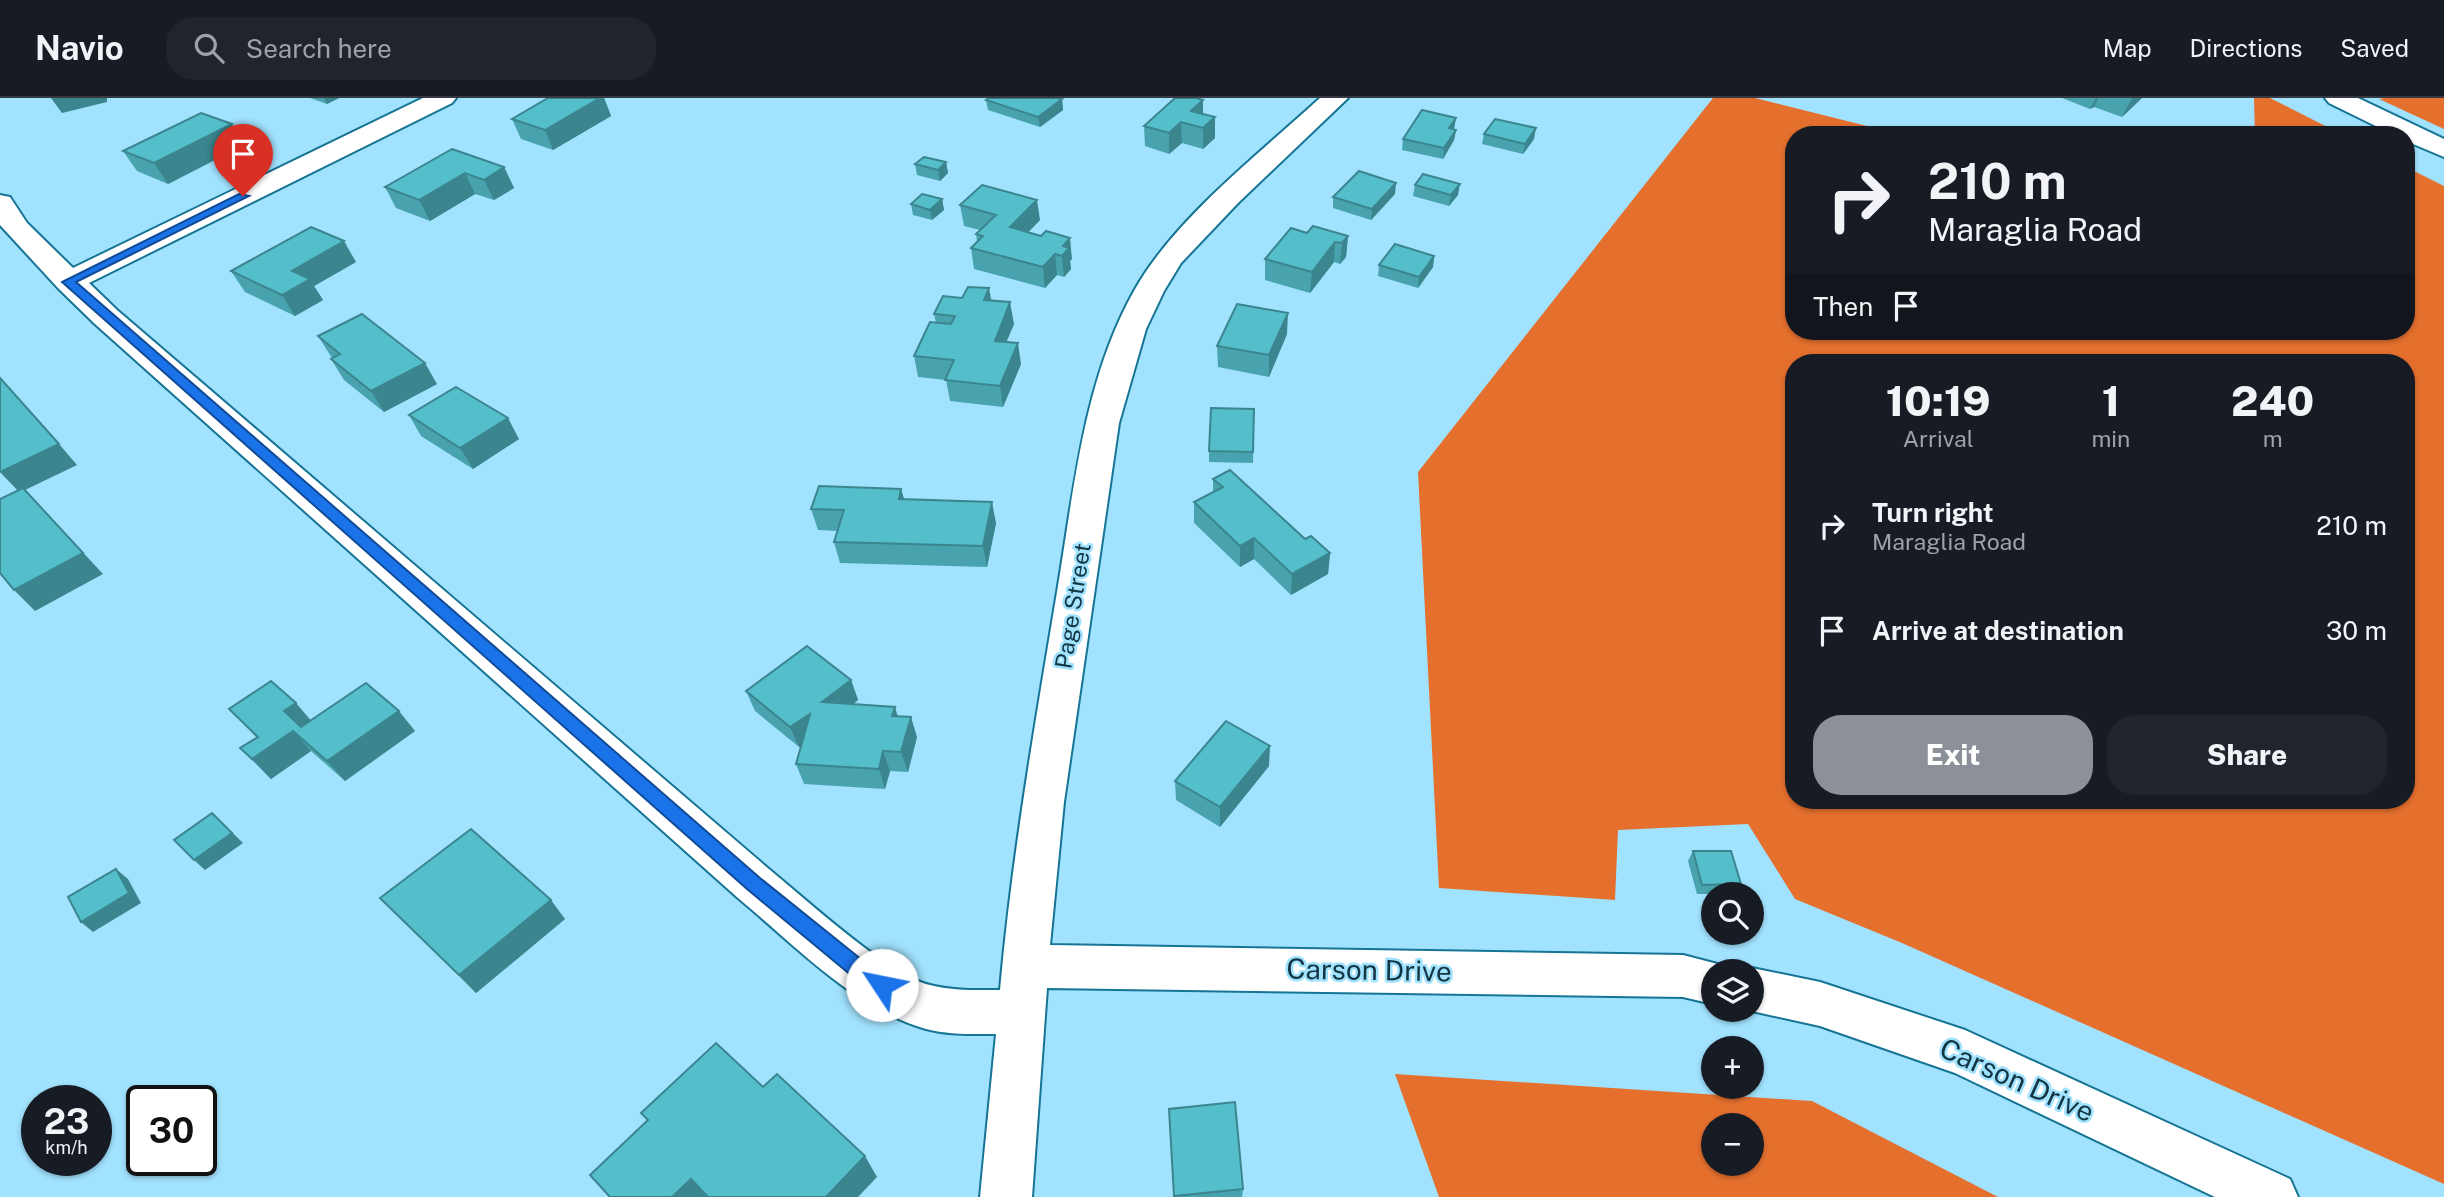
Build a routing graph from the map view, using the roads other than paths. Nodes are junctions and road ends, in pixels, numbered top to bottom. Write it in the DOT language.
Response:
graph roads {
  1 [pos="443,98"];
  2 [pos="1335,98"];
  3 [pos="2338,98"];
  4 [pos="2396,126"];
  5 [pos="2415,135"];
  6 [pos="2444,149"];
  7 [pos="0,203"];
  8 [pos="68,282"];
  9 [pos="1025,967"];
  10 [pos="1701,979"];
  11 [pos="1764,992"];
  12 [pos="1021,1012"];
  13 [pos="1006,1197"];
  14 [pos="2272,1197"];
  1 -- 8 [label="street"];
  2 -- 9 [label="street, Page Street"];
  3 -- 4 [label="street"];
  5 -- 6 [label="street"];
  7 -- 8 [label="street"];
  8 -- 12 [label="street"];
  9 -- 10 [label="street, Carson Drive"];
  9 -- 12 [label="street, Page Street"];
  11 -- 14 [label="street, Carson Drive"];
  12 -- 13 [label="street, Page Street"];
}
